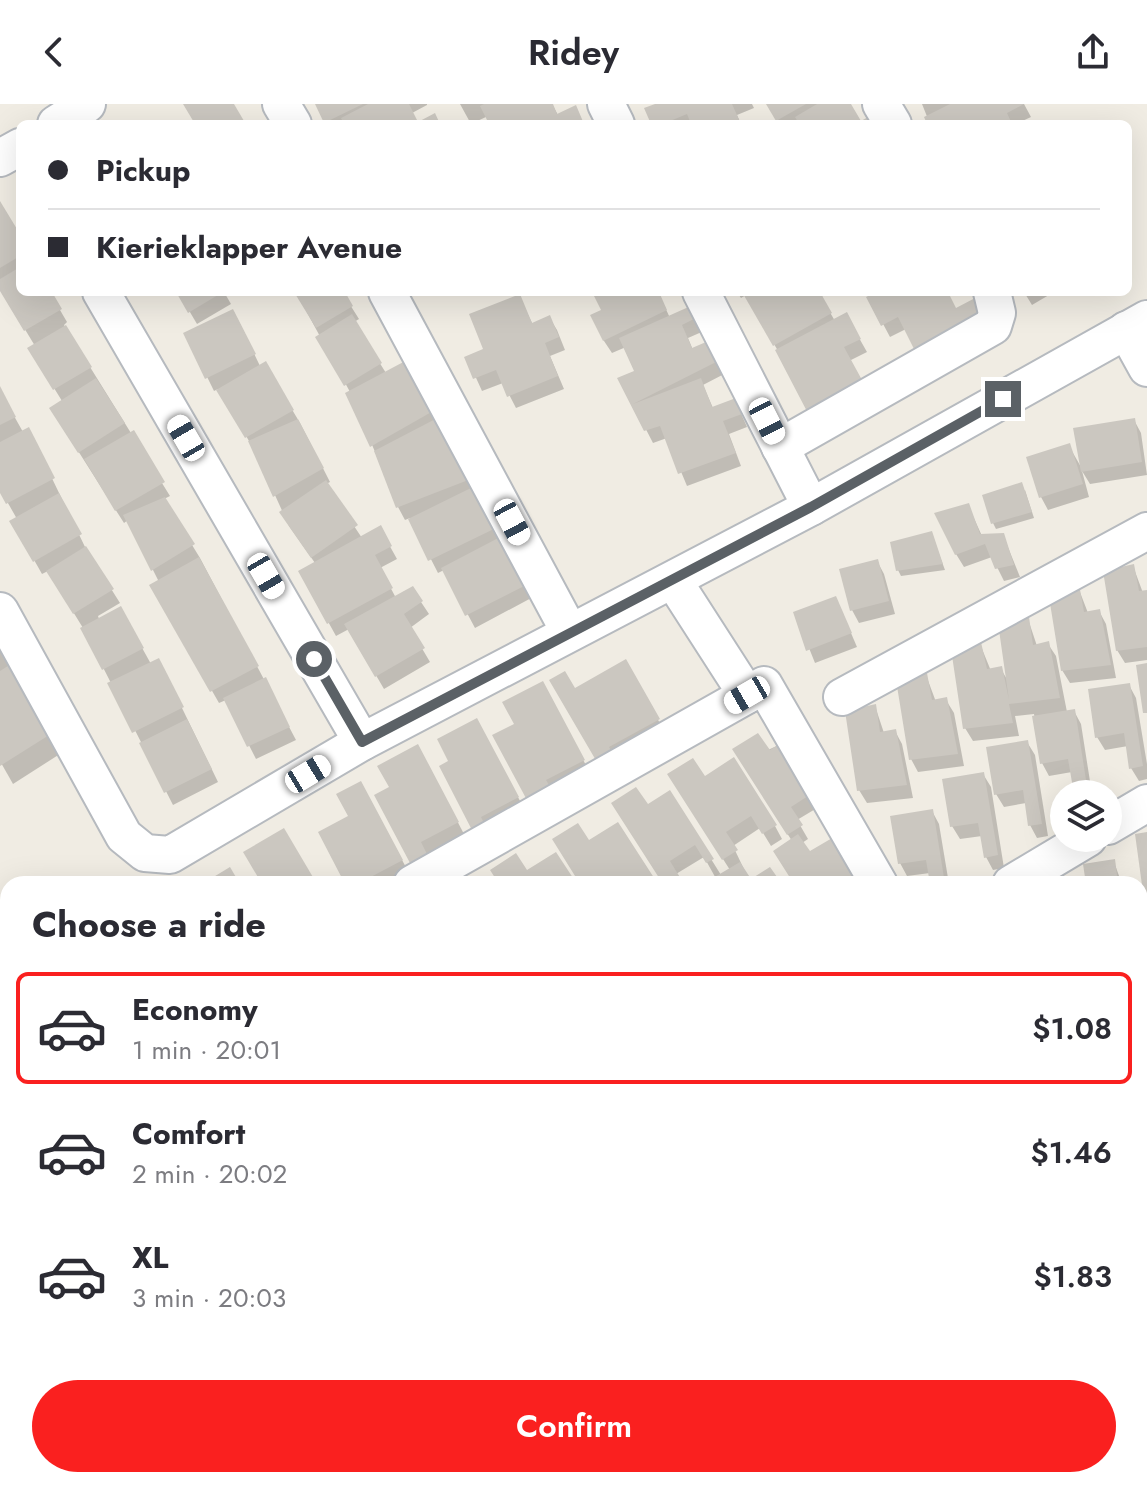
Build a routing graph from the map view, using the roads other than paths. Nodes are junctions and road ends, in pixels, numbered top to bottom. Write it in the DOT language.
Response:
graph roads {
  1 [pos="87,104"];
  2 [pos="62,120"];
  3 [pos="103,296"];
  4 [pos="389,296"];
  5 [pos="703,296"];
  6 [pos="993,296"];
  7 [pos="1137,324"];
  8 [pos="1147,368"];
  9 [pos="780,447"];
  10 [pos="811,507"];
  11 [pos="1147,531"];
  12 [pos="673,580"];
  13 [pos="0,611"];
  14 [pos="569,631"];
  15 [pos="747,695"];
  16 [pos="842,697"];
  17 [pos="362,742"];
  18 [pos="1147,803"];
  19 [pos="1122,818"];
  20 [pos="1065,852"];
  21 [pos="426,876"];
  22 [pos="874,876"];
  23 [pos="1024,876"];
  1 -- 2 [label="street"];
  3 -- 17 [label="street"];
  4 -- 14 [label="street"];
  5 -- 9 [label="street"];
  6 -- 9 [label="street"];
  7 -- 8 [label="street"];
  7 -- 10 [label="street"];
  9 -- 10 [label="street"];
  10 -- 12 [label="street"];
  11 -- 16 [label="street"];
  12 -- 14 [label="street"];
  12 -- 15 [label="street"];
  13 -- 17 [label="street"];
  14 -- 17 [label="street"];
  15 -- 21 [label="street"];
  15 -- 22 [label="street"];
  18 -- 19 [label="street"];
  20 -- 23 [label="street"];
}
